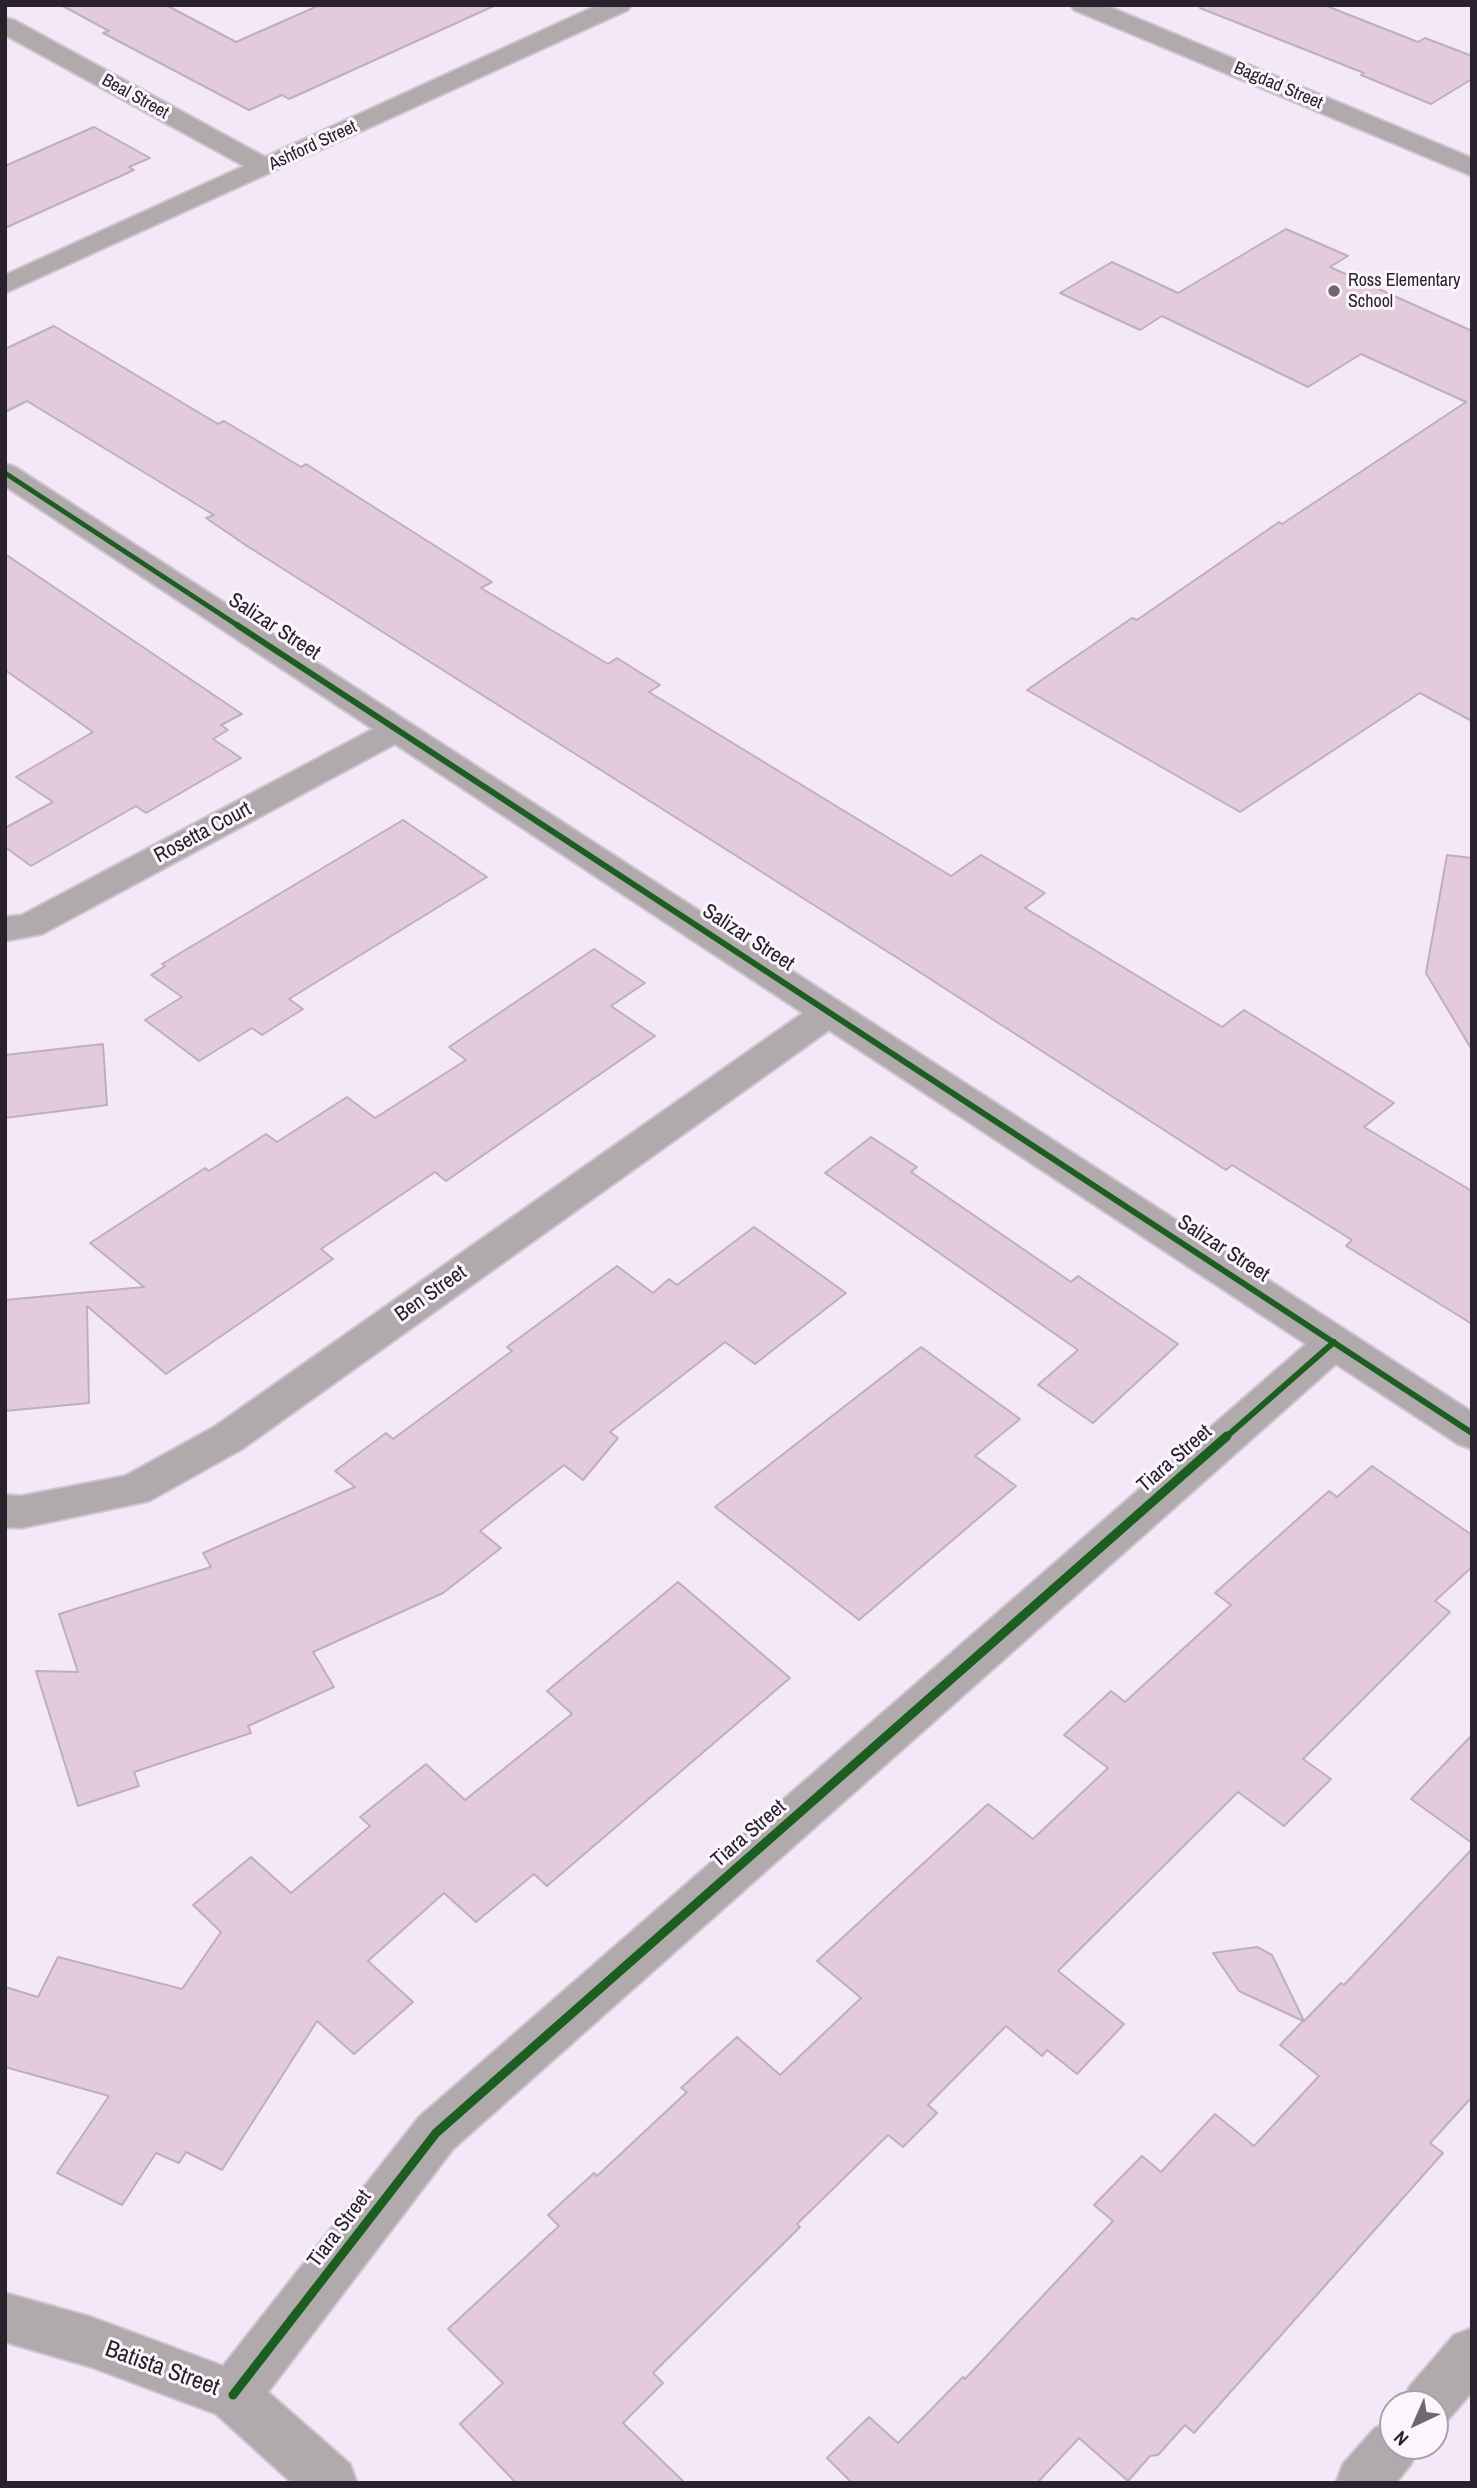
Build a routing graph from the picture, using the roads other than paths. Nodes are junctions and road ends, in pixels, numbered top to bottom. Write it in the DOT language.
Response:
graph roads {
  1 [pos="619,5"];
  2 [pos="1083,5"];
  3 [pos="5,25"];
  4 [pos="265,167"];
  5 [pos="1472,168"];
  6 [pos="5,285"];
  7 [pos="5,473"];
  8 [pos="398,729"];
  9 [pos="5,929"];
  10 [pos="829,1012"];
  11 [pos="1334,1342"];
  12 [pos="1472,1433"];
  13 [pos="5,1511"];
  14 [pos="5,2317"];
  15 [pos="1472,2353"];
  16 [pos="1440,2390"];
  17 [pos="233,2395"];
  18 [pos="1381,2460"];
  19 [pos="331,2483"];
  20 [pos="1362,2483"];
  1 -- 4 [label="street, Ashford Street"];
  2 -- 5 [label="street, Bagdad Street"];
  3 -- 4 [label="street, Beal Street"];
  4 -- 6 [label="street, Ashford Street"];
  7 -- 8 [label="street, Salizar Street"];
  8 -- 9 [label="street, Rosetta Court"];
  8 -- 10 [label="street, Salizar Street"];
  10 -- 11 [label="street, Salizar Street"];
  10 -- 13 [label="street, Ben Street"];
  11 -- 12 [label="street, Salizar Street"];
  11 -- 17 [label="street, Tiara Street"];
  14 -- 17 [label="street, Batista Street"];
  15 -- 16 [label="street"];
  17 -- 19 [label="street, Batista Street"];
  18 -- 20 [label="street"];
}
